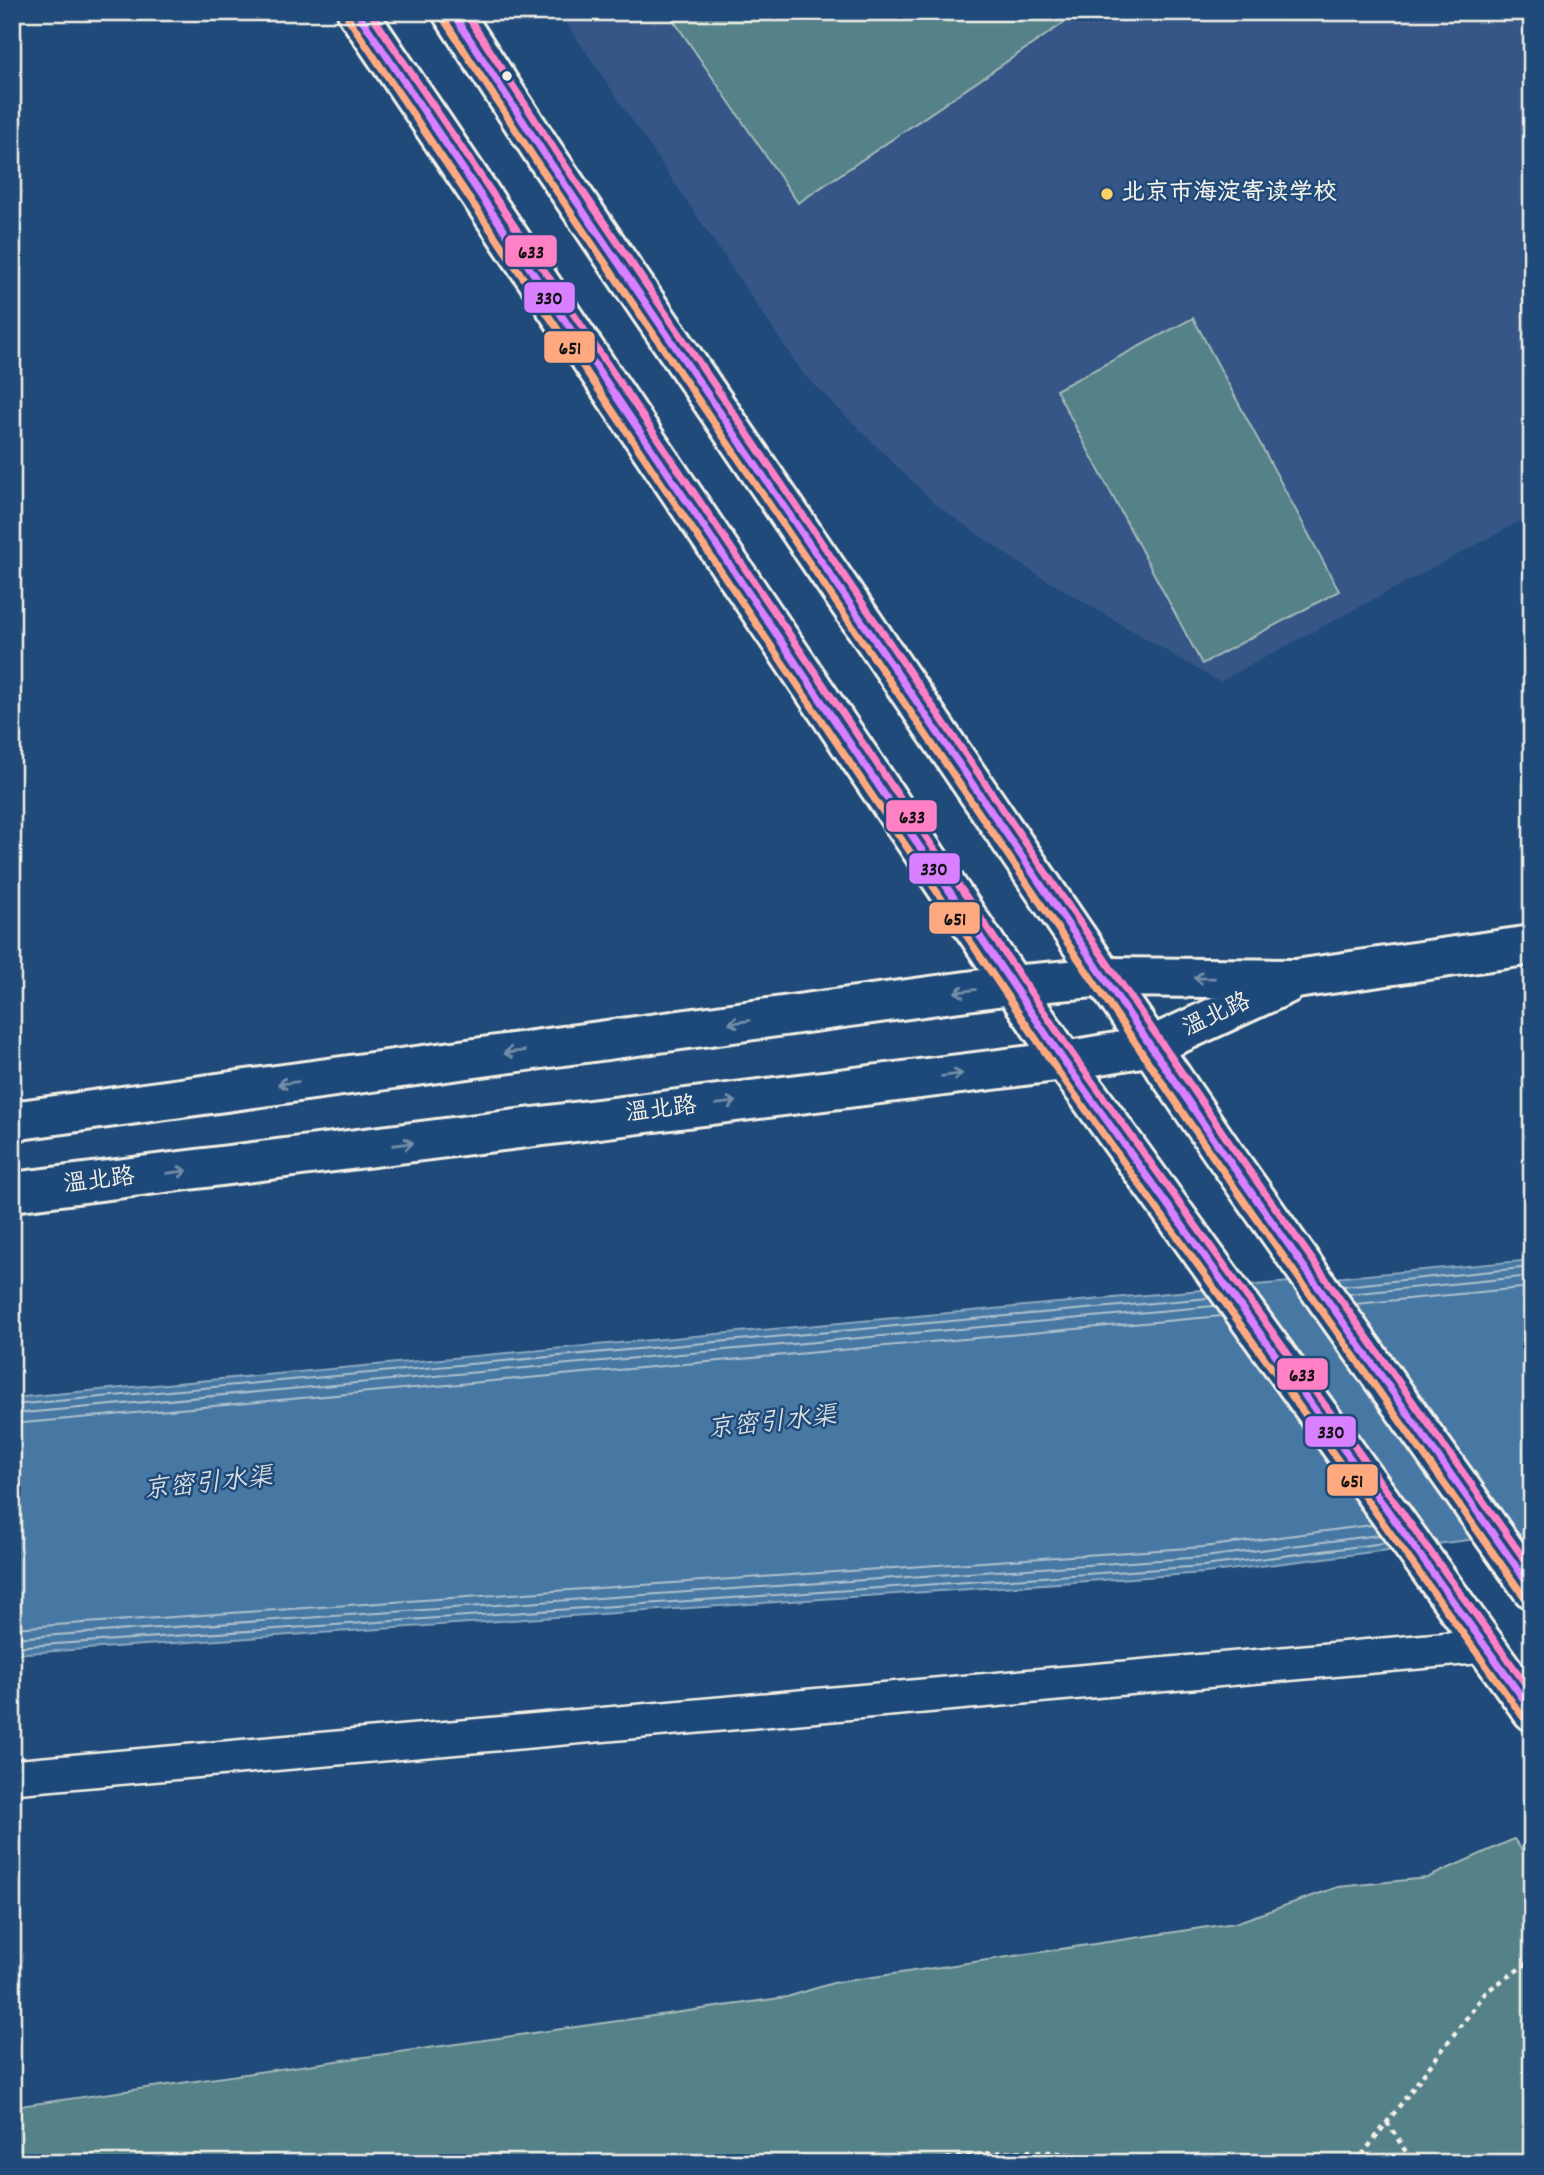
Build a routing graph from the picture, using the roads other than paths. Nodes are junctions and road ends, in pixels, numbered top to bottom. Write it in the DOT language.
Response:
graph roads {
  1 [pos="357,12"];
  2 [pos="452,12"];
  3 [pos="1532,945"];
  4 [pos="1106,977"];
  5 [pos="1296,979"];
  6 [pos="1011,985"];
  7 [pos="1152,1046"];
  8 [pos="1064,1061"];
  9 [pos="12,1121"];
  10 [pos="12,1192"];
  11 [pos="1525,1578"];
  12 [pos="1485,1646"];
  13 [pos="1532,1711"];
  14 [pos="12,1777"];
  1 -- 6 [label="main road"];
  2 -- 4 [label="main road"];
  3 -- 5 [label="main road, 温北路"];
  5 -- 4 [label="main road, 温北路, one-way"];
  4 -- 6 [label="main road, 温北路"];
  4 -- 7 [label="main road"];
  5 -- 7 [label="main road, 温北路"];
  6 -- 8 [label="main road"];
  6 -- 9 [label="main road, 温北路, one-way"];
  7 -- 8 [label="main road, 温北路"];
  7 -- 11 [label="main road"];
  10 -- 8 [label="main road, 温北路, one-way"];
  8 -- 12 [label="main road"];
  12 -- 13 [label="main road"];
  12 -- 14 [label="lane"];
}
